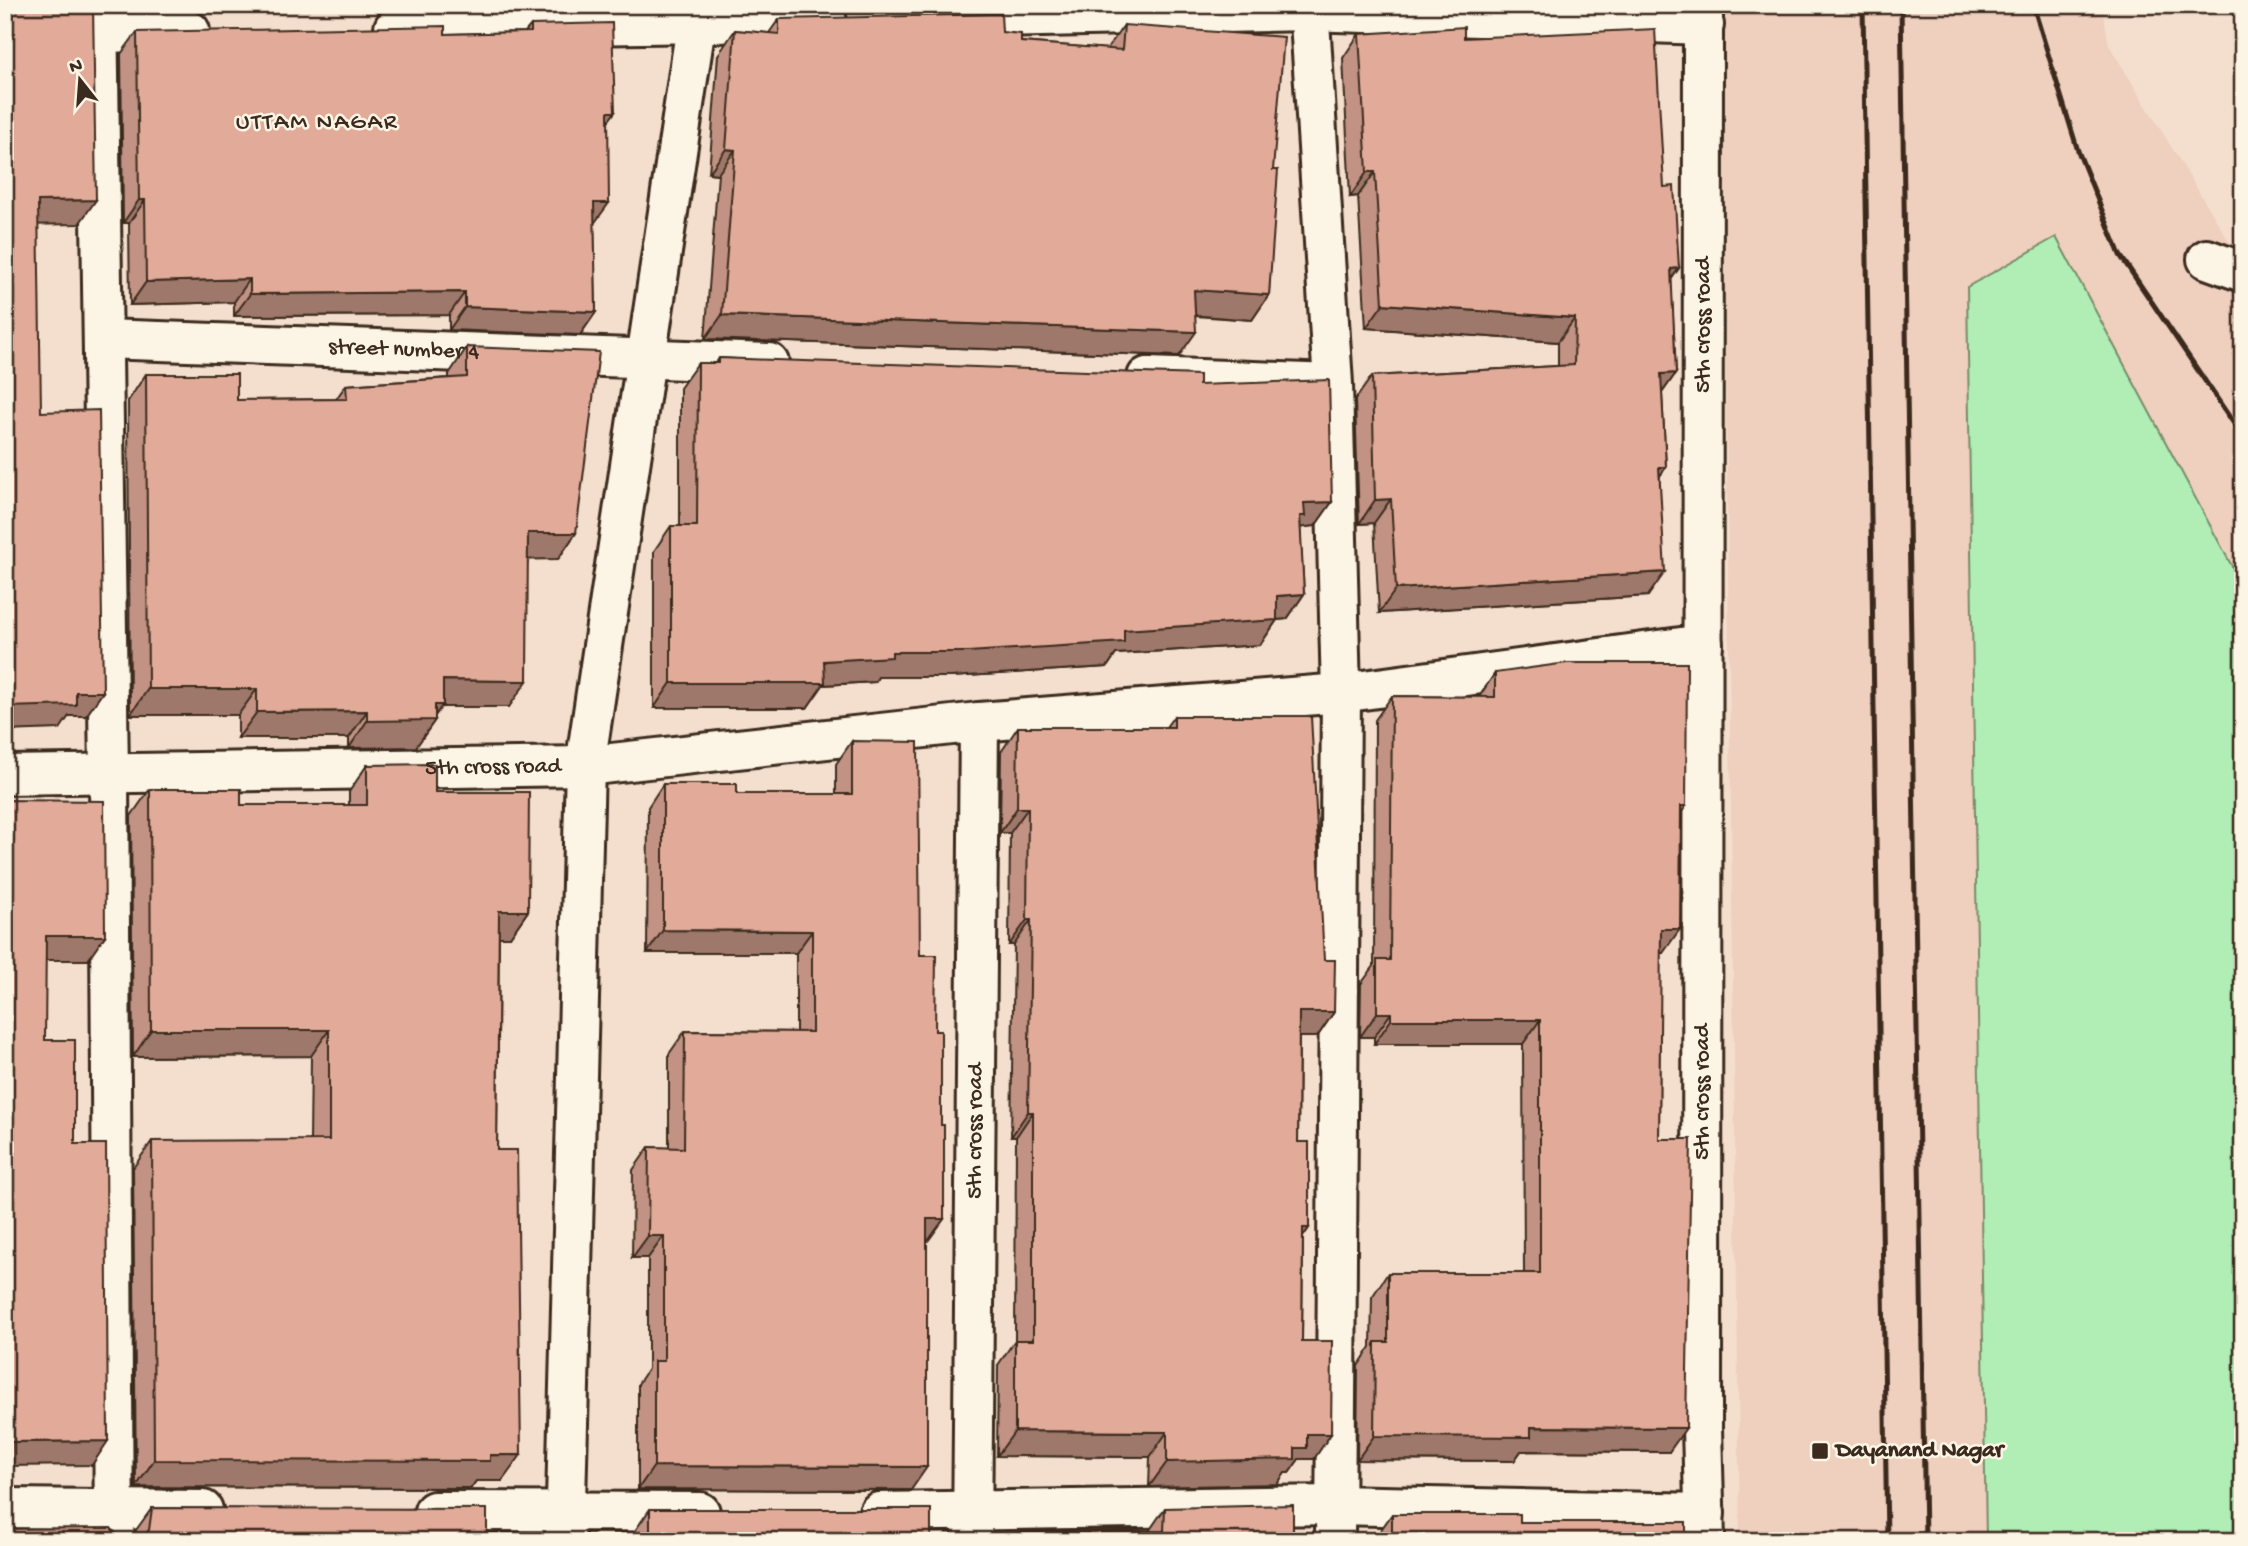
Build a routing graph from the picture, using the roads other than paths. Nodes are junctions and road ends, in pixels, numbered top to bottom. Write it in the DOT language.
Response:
graph roads {
  1 [pos="1309,8"];
  2 [pos="1055,11"];
  3 [pos="698,15"];
  4 [pos="1704,15"];
  5 [pos="491,16"];
  6 [pos="99,19"];
  7 [pos="918,19"];
  8 [pos="862,20"];
  9 [pos="356,28"];
  10 [pos="220,31"];
  11 [pos="2207,259"];
  12 [pos="2243,272"];
  13 [pos="103,339"];
  14 [pos="646,359"];
  15 [pos="797,364"];
  16 [pos="1113,376"];
  17 [pos="1333,384"];
  18 [pos="1703,644"];
  19 [pos="1341,693"];
  20 [pos="979,722"];
  21 [pos="585,766"];
  22 [pos="109,774"];
  23 [pos="5,775"];
  24 [pos="5,1508"];
  25 [pos="237,1510"];
  26 [pos="402,1511"];
  27 [pos="734,1512"];
  28 [pos="845,1512"];
  29 [pos="1334,1523"];
  30 [pos="114,1525"];
  31 [pos="565,1526"];
  32 [pos="972,1527"];
  33 [pos="1705,1527"];
  1 -- 2 [label="street"];
  1 -- 4 [label="street"];
  1 -- 17 [label="street"];
  2 -- 7 [label="street"];
  3 -- 5 [label="street"];
  3 -- 8 [label="street"];
  3 -- 14 [label="street"];
  4 -- 18 [label="street, 5th cross road"];
  5 -- 9 [label="street"];
  6 -- 10 [label="street"];
  6 -- 13 [label="street"];
  11 -- 12 [label="street"];
  13 -- 14 [label="street, street number 4"];
  13 -- 22 [label="street"];
  14 -- 15 [label="street, street number 4"];
  14 -- 21 [label="street"];
  16 -- 17 [label="street"];
  17 -- 19 [label="street"];
  18 -- 19 [label="street, 5th cross road"];
  18 -- 33 [label="street, 5th cross road"];
  19 -- 20 [label="street, 5th cross road"];
  19 -- 29 [label="street"];
  20 -- 21 [label="street, 5th cross road"];
  20 -- 32 [label="street, 5th cross road"];
  21 -- 22 [label="street, 5th cross road"];
  21 -- 31 [label="street"];
  22 -- 23 [label="street, 5th cross road"];
  22 -- 30 [label="street"];
  24 -- 30 [label="street"];
  25 -- 30 [label="street"];
  26 -- 31 [label="street"];
  27 -- 31 [label="street"];
  28 -- 32 [label="street"];
  29 -- 32 [label="street"];
  29 -- 33 [label="street"];
}
